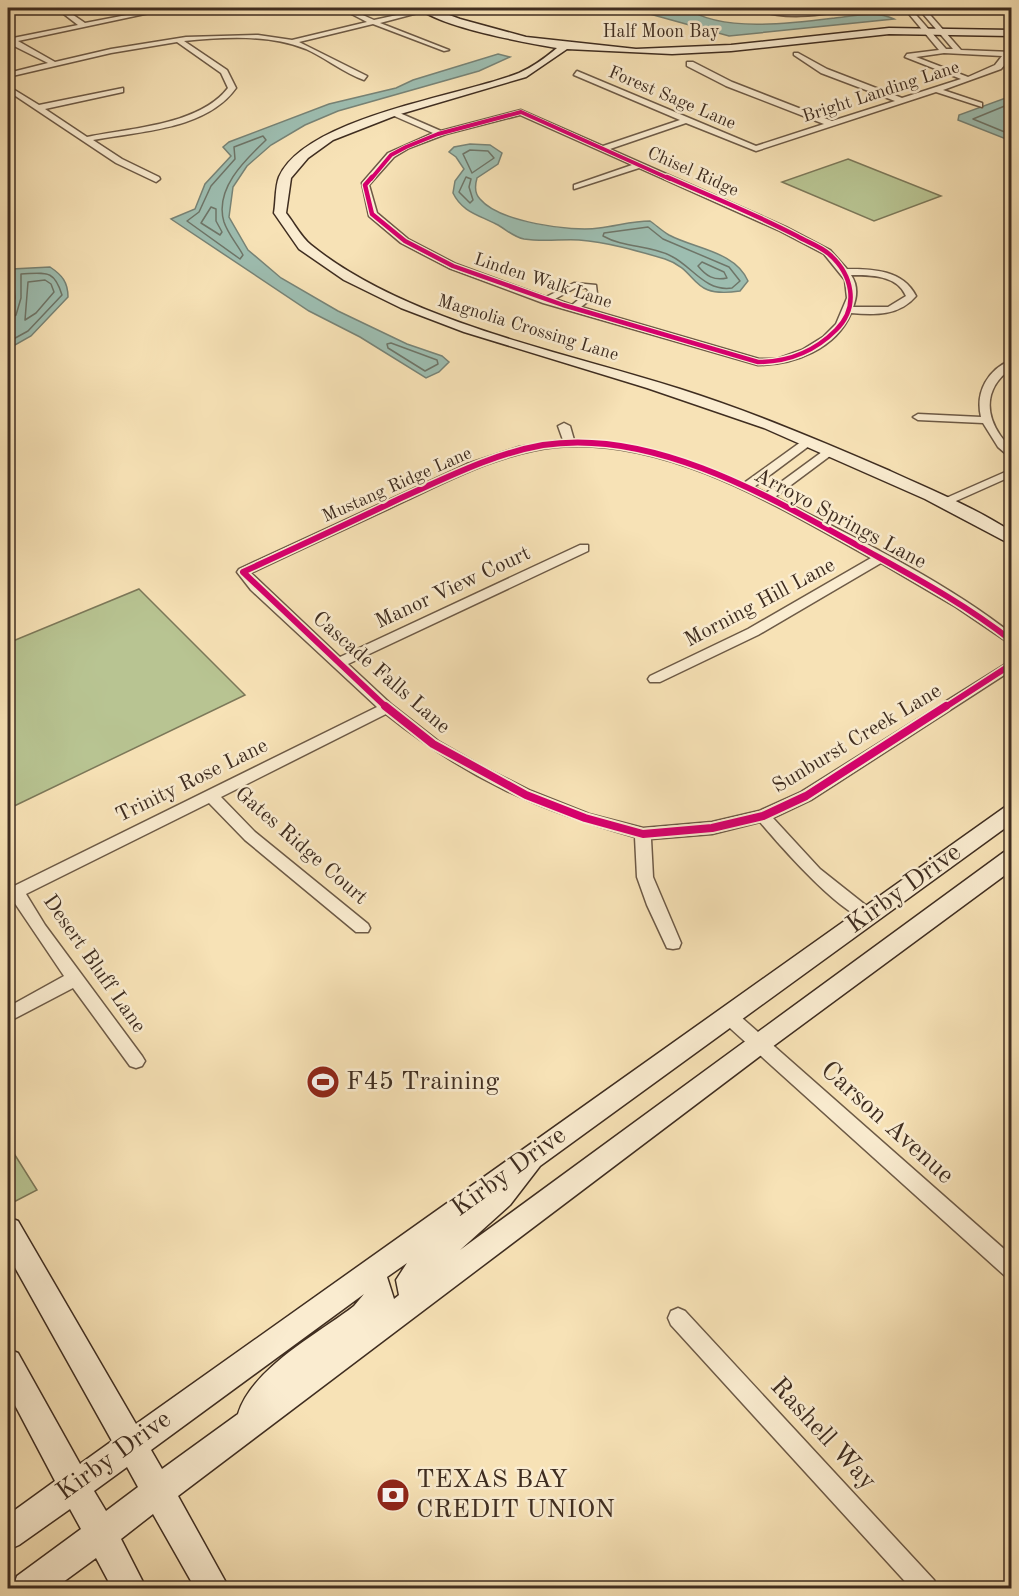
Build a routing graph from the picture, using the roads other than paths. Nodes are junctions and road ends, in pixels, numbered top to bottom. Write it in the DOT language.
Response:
graph roads {
  1 [pos="8,8"];
  2 [pos="16,8"];
  3 [pos="59,8"];
  4 [pos="170,8"];
  5 [pos="343,8"];
  6 [pos="760,8"];
  7 [pos="842,8"];
  8 [pos="907,8"];
  9 [pos="921,8"];
  10 [pos="1002,8"];
  11 [pos="1011,8"];
  12 [pos="428,10"];
  13 [pos="374,23"];
  14 [pos="82,24"];
  15 [pos="926,30"];
  16 [pos="940,30"];
  17 [pos="1011,33"];
  18 [pos="9,40"];
  19 [pos="180,41"];
  20 [pos="292,42"];
  21 [pos="566,45"];
  22 [pos="446,50"];
  23 [pos="944,51"];
  24 [pos="958,51"];
  25 [pos="796,54"];
  26 [pos="1009,54"];
  27 [pos="54,64"];
  28 [pos="690,64"];
  29 [pos="577,73"];
  30 [pos="8,75"];
  31 [pos="364,78"];
  32 [pos="967,79"];
  33 [pos="8,88"];
  34 [pos="120,90"];
  35 [pos="937,90"];
  36 [pos="902,101"];
  37 [pos="979,105"];
  38 [pos="37,108"];
  39 [pos="521,112"];
  40 [pos="389,115"];
  41 [pos="685,121"];
  42 [pos="831,124"];
  43 [pos="442,134"];
  44 [pos="429,138"];
  45 [pos="87,139"];
  46 [pos="604,148"];
  47 [pos="756,149"];
  48 [pos="641,164"];
  49 [pos="156,179"];
  50 [pos="577,187"];
  51 [pos="844,272"];
  52 [pos="546,301"];
  53 [pos="574,308"];
  54 [pos="849,310"];
  55 [pos="1011,363"];
  56 [pos="918,417"];
  57 [pos="985,420"];
  58 [pos="564,426"];
  59 [pos="809,441"];
  60 [pos="569,443"];
  61 [pos="830,451"];
  62 [pos="1011,456"];
  63 [pos="1011,472"];
  64 [pos="745,488"];
  65 [pos="767,498"];
  66 [pos="943,502"];
  67 [pos="1011,540"];
  68 [pos="584,548"];
  69 [pos="881,558"];
  70 [pos="243,572"];
  71 [pos="1011,641"];
  72 [pos="339,663"];
  73 [pos="1011,664"];
  74 [pos="655,679"];
  75 [pos="387,708"];
  76 [pos="212,796"];
  77 [pos="1011,812"];
  78 [pos="763,816"];
  79 [pos="643,834"];
  80 [pos="1011,858"];
  81 [pos="16,892"];
  82 [pos="867,915"];
  83 [pos="362,928"];
  84 [pos="673,943"];
  85 [pos="74,979"];
  86 [pos="8,1015"];
  87 [pos="727,1015"];
  88 [pos="759,1043"];
  89 [pos="136,1061"];
  90 [pos="538,1150"];
  91 [pos="8,1230"];
  92 [pos="1011,1269"];
  93 [pos="367,1274"];
  94 [pos="417,1299"];
  95 [pos="678,1318"];
  96 [pos="8,1363"];
  97 [pos="246,1427"];
  98 [pos="130,1445"];
  99 [pos="74,1485"];
  100 [pos="157,1493"];
  101 [pos="8,1534"];
  102 [pos="101,1535"];
  103 [pos="29,1588"];
  104 [pos="130,1588"];
  105 [pos="213,1588"];
  106 [pos="926,1588"];
  1 -- 2 [label="street"];
  3 -- 14 [label="street"];
  4 -- 14 [label="street"];
  5 -- 13 [label="street"];
  6 -- 7 [label="street"];
  8 -- 15 [label="street"];
  9 -- 16 [label="street"];
  10 -- 11 [label="street"];
  12 -- 13 [label="street"];
  12 -- 21 [label="street, Half Moon Bay"];
  13 -- 20 [label="street"];
  13 -- 22 [label="street"];
  14 -- 18 [label="street"];
  15 -- 16 [label="street, Half Moon Bay"];
  15 -- 21 [label="street, Half Moon Bay"];
  15 -- 23 [label="street"];
  16 -- 17 [label="street, Half Moon Bay"];
  16 -- 24 [label="street"];
  18 -- 27 [label="street"];
  19 -- 20 [label="street"];
  19 -- 27 [label="street"];
  19 -- 45 [label="street"];
  20 -- 31 [label="street"];
  21 -- 40 [label="street, Magnolia Crossing Lane"];
  23 -- 24 [label="street"];
  23 -- 32 [label="street"];
  24 -- 26 [label="street"];
  25 -- 36 [label="street"];
  26 -- 32 [label="street, Bright Landing Lane"];
  27 -- 30 [label="street"];
  28 -- 42 [label="street"];
  29 -- 41 [label="street, Forest Sage Lane"];
  32 -- 35 [label="street, Bright Landing Lane"];
  33 -- 38 [label="street"];
  34 -- 38 [label="street"];
  35 -- 36 [label="street, Bright Landing Lane"];
  35 -- 37 [label="street"];
  36 -- 42 [label="street, Bright Landing Lane"];
  38 -- 45 [label="street"];
  39 -- 43 [label="street, Linden Walk Lane"];
  39 -- 46 [label="street, Chisel Ridge"];
  40 -- 43 [label="street"];
  40 -- 44 [label="street"];
  40 -- 59 [label="street, Magnolia Crossing Lane"];
  41 -- 46 [label="street"];
  41 -- 47 [label="street, Forest Sage Lane"];
  42 -- 47 [label="street, Bright Landing Lane"];
  43 -- 44 [label="street, Linden Walk Lane"];
  44 -- 52 [label="street, Linden Walk Lane"];
  45 -- 49 [label="street"];
  46 -- 48 [label="street, Chisel Ridge"];
  48 -- 50 [label="street"];
  48 -- 51 [label="street, Chisel Ridge"];
  51 -- 54 [label="street"];
  51 -- 54 [label="street"];
  52 -- 53 [label="street, Linden Walk Lane"];
  52 -- 53 [label="street"];
  53 -- 54 [label="street, Linden Walk Lane"];
  55 -- 57 [label="street"];
  56 -- 57 [label="street"];
  57 -- 62 [label="street"];
  58 -- 60 [label="street"];
  59 -- 61 [label="street, Magnolia Crossing Lane"];
  59 -- 64 [label="street"];
  60 -- 64 [label="street, Arroyo Springs Lane"];
  60 -- 70 [label="street, Mustang Ridge Lane"];
  61 -- 65 [label="street"];
  61 -- 66 [label="street, Magnolia Crossing Lane"];
  63 -- 66 [label="street"];
  64 -- 65 [label="street, Arroyo Springs Lane"];
  65 -- 69 [label="street, Arroyo Springs Lane"];
  66 -- 67 [label="street, Magnolia Crossing Lane"];
  68 -- 72 [label="street, Manor View Court"];
  69 -- 71 [label="street, Arroyo Springs Lane"];
  69 -- 74 [label="street, Morning Hill Lane"];
  70 -- 72 [label="street, Cascade Falls Lane"];
  72 -- 75 [label="street, Cascade Falls Lane"];
  73 -- 78 [label="street, Sunburst Creek Lane"];
  75 -- 76 [label="street, Trinity Rose Lane"];
  75 -- 79 [label="street, Cascade Falls Lane"];
  76 -- 81 [label="street, Trinity Rose Lane"];
  76 -- 83 [label="street, Gates Ridge Court"];
  77 -- 82 [label="street, Kirby Drive"];
  78 -- 79 [label="street, Sunburst Creek Lane"];
  78 -- 82 [label="street"];
  79 -- 84 [label="street"];
  80 -- 88 [label="street, Kirby Drive"];
  81 -- 85 [label="street, Desert Bluff Lane"];
  82 -- 87 [label="street, Kirby Drive"];
  85 -- 86 [label="street"];
  85 -- 89 [label="street, Desert Bluff Lane"];
  87 -- 88 [label="street, Carson Avenue"];
  87 -- 90 [label="street, Kirby Drive"];
  88 -- 92 [label="street, Carson Avenue"];
  88 -- 94 [label="street, Kirby Drive"];
  90 -- 93 [label="street, Kirby Drive"];
  90 -- 94 [label="street"];
  91 -- 98 [label="street"];
  93 -- 97 [label="street"];
  93 -- 98 [label="street, Kirby Drive"];
  94 -- 97 [label="street, Kirby Drive"];
  95 -- 106 [label="street, Rashell Way"];
  96 -- 99 [label="street"];
  97 -- 100 [label="street, Kirby Drive"];
  98 -- 99 [label="street, Kirby Drive"];
  98 -- 100 [label="street"];
  99 -- 101 [label="street, Kirby Drive"];
  99 -- 102 [label="street"];
  100 -- 102 [label="street, Kirby Drive"];
  100 -- 105 [label="street"];
  102 -- 103 [label="street, Kirby Drive"];
  102 -- 104 [label="street"];
}
